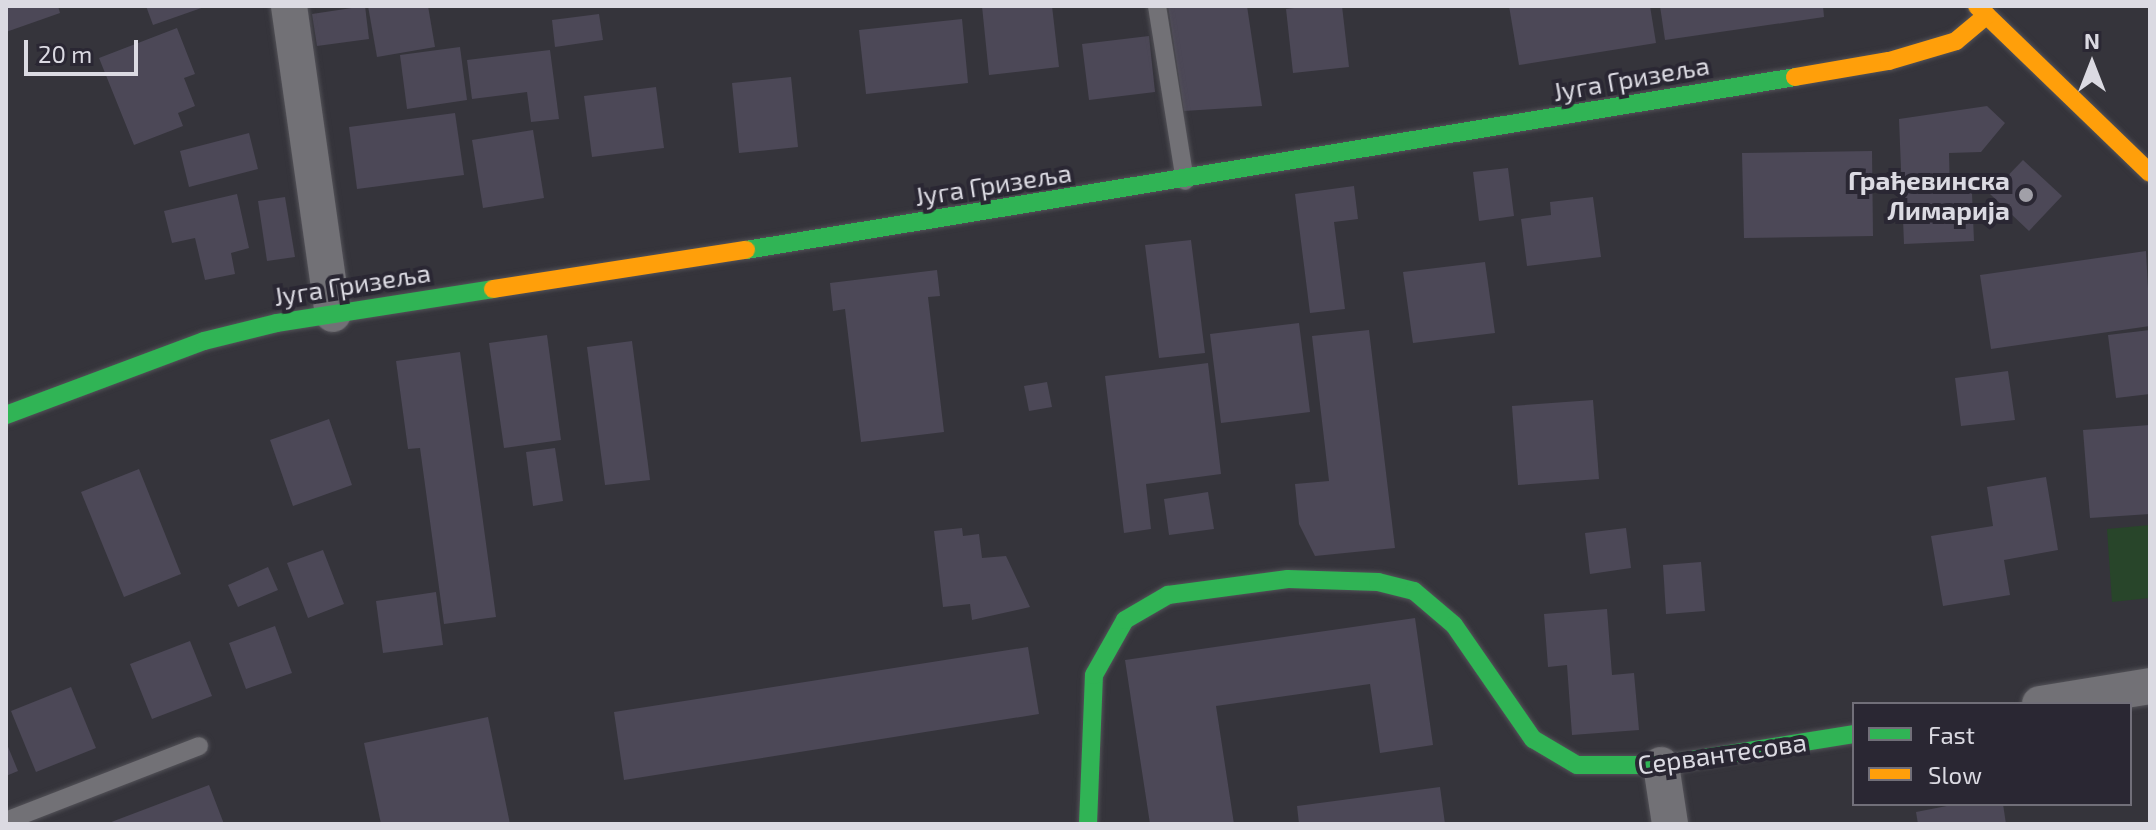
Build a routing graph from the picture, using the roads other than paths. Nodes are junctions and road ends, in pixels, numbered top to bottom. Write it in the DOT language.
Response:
graph roads {
  1 [pos="289,6"];
  2 [pos="1157,6"];
  3 [pos="1982,10"];
  4 [pos="2150,173"];
  5 [pos="1185,181"];
  6 [pos="333,314"];
  7 [pos="6,415"];
  8 [pos="2150,686"];
  9 [pos="2052,702"];
  10 [pos="1852,734"];
  11 [pos="199,746"];
  12 [pos="1661,765"];
  13 [pos="6,821"];
  14 [pos="1088,824"];
  15 [pos="1670,824"];
  1 -- 6 [label="street"];
  2 -- 5 [label="lane"];
  3 -- 4 [label="street"];
  3 -- 5 [label="street, Југа Гризеља"];
  5 -- 6 [label="street, Југа Гризеља"];
  6 -- 7 [label="street, Југа Гризеља"];
  8 -- 9 [label="street"];
  10 -- 12 [label="street, Сервантесова"];
  11 -- 13 [label="lane"];
  12 -- 14 [label="street, Сервантесова"];
  12 -- 15 [label="street"];
}
